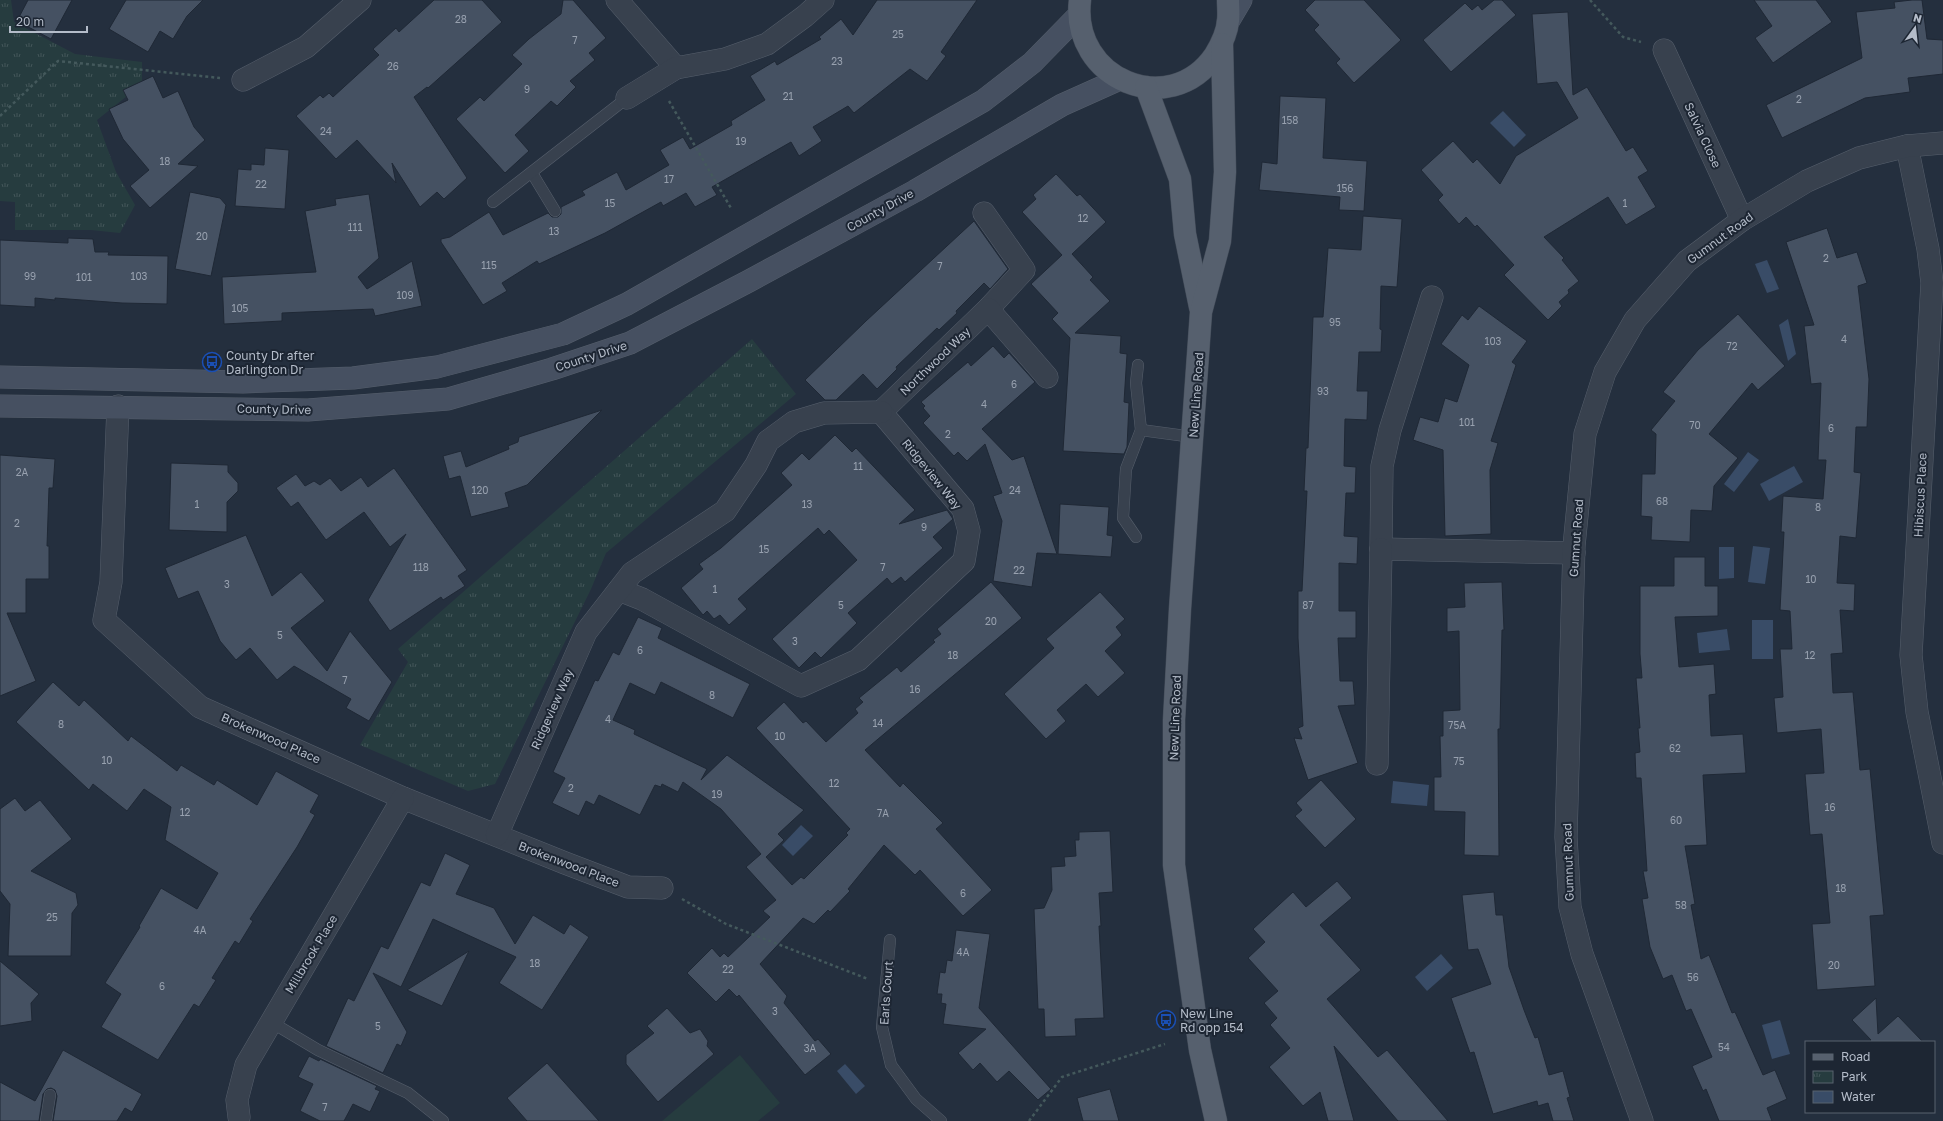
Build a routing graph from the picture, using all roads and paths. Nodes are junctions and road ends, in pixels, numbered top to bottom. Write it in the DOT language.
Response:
graph roads {
  1 [pos="360,0"];
  2 [pos="617,0"];
  3 [pos="823,0"];
  4 [pos="1228,0"];
  5 [pos="1241,0"];
  6 [pos="1590,0"];
  7 [pos="1080,8"];
  8 [pos="1228,22"];
  9 [pos="1222,44"];
  10 [pos="1664,50"];
  11 [pos="676,68"];
  12 [pos="1120,79"];
  13 [pos="243,80"];
  14 [pos="657,80"];
  15 [pos="1146,87"];
  16 [pos="627,98"];
  17 [pos="0,116"];
  18 [pos="1943,143"];
  19 [pos="1907,146"];
  20 [pos="532,173"];
  21 [pos="493,202"];
  22 [pos="732,210"];
  23 [pos="555,212"];
  24 [pos="984,213"];
  25 [pos="1742,220"];
  26 [pos="1432,297"];
  27 [pos="988,309"];
  28 [pos="1201,312"];
  29 [pos="1138,365"];
  30 [pos="0,377"];
  31 [pos="1047,377"];
  32 [pos="0,406"];
  33 [pos="118,406"];
  34 [pos="881,412"];
  35 [pos="1142,430"];
  36 [pos="1193,437"];
  37 [pos="1136,537"];
  38 [pos="1381,549"];
  39 [pos="1574,553"];
  40 [pos="619,590"];
  41 [pos="1377,764"];
  42 [pos="403,798"];
  43 [pos="497,835"];
  44 [pos="1943,843"];
  45 [pos="662,888"];
  46 [pos="890,940"];
  47 [pos="885,986"];
  48 [pos="271,1022"];
  49 [pos="1165,1044"];
  50 [pos="50,1095"];
  51 [pos="236,1119"];
  52 [pos="46,1121"];
  53 [pos="443,1121"];
  54 [pos="941,1121"];
  55 [pos="1029,1121"];
  56 [pos="1216,1121"];
  57 [pos="1642,1121"];
  1 -- 13 [label="street"];
  2 -- 11 [label="street"];
  3 -- 11 [label="street"];
  4 -- 8 [label="main road"];
  5 -- 8 [label="main road"];
  6 -- 10 [label="path"];
  7 -- 12 [label="main road"];
  7 -- 30 [label="main road"];
  8 -- 9 [label="main road"];
  9 -- 15 [label="main road"];
  9 -- 28 [label="main road, New Line Road"];
  10 -- 25 [label="street, Salvia Close"];
  11 -- 14 [label="street"];
  12 -- 15 [label="main road"];
  12 -- 33 [label="main road, County Drive"];
  13 -- 17 [label="path"];
  14 -- 16 [label="street"];
  14 -- 22 [label="path"];
  15 -- 28 [label="main road, New Line Road"];
  16 -- 20 [label="lane"];
  18 -- 19 [label="street, Gumnut Road"];
  19 -- 25 [label="street, Gumnut Road"];
  19 -- 44 [label="street, Hibiscus Place"];
  20 -- 21 [label="lane"];
  20 -- 23 [label="lane"];
  24 -- 27 [label="street, Northwood Way"];
  25 -- 39 [label="street, Gumnut Road"];
  26 -- 38 [label="street"];
  27 -- 31 [label="street"];
  27 -- 34 [label="street, Northwood Way"];
  28 -- 36 [label="main road, New Line Road"];
  29 -- 35 [label="lane"];
  32 -- 33 [label="main road, County Drive"];
  33 -- 42 [label="street, Brokenwood Place"];
  34 -- 40 [label="street, Ridgeview Way"];
  34 -- 40 [label="street, Ridgeview Way"];
  35 -- 36 [label="lane"];
  35 -- 37 [label="lane"];
  36 -- 56 [label="main road, New Line Road"];
  38 -- 39 [label="street"];
  38 -- 41 [label="street"];
  39 -- 57 [label="street, Gumnut Road"];
  40 -- 43 [label="street, Ridgeview Way"];
  42 -- 43 [label="street, Brokenwood Place"];
  42 -- 48 [label="street, Millbrook Place"];
  43 -- 45 [label="street, Brokenwood Place"];
  45 -- 47 [label="path"];
  46 -- 47 [label="lane, Earls Court"];
  47 -- 54 [label="lane, Earls Court"];
  48 -- 51 [label="street, Millbrook Place"];
  48 -- 53 [label="lane"];
  49 -- 55 [label="path"];
  50 -- 52 [label="lane"];
}
